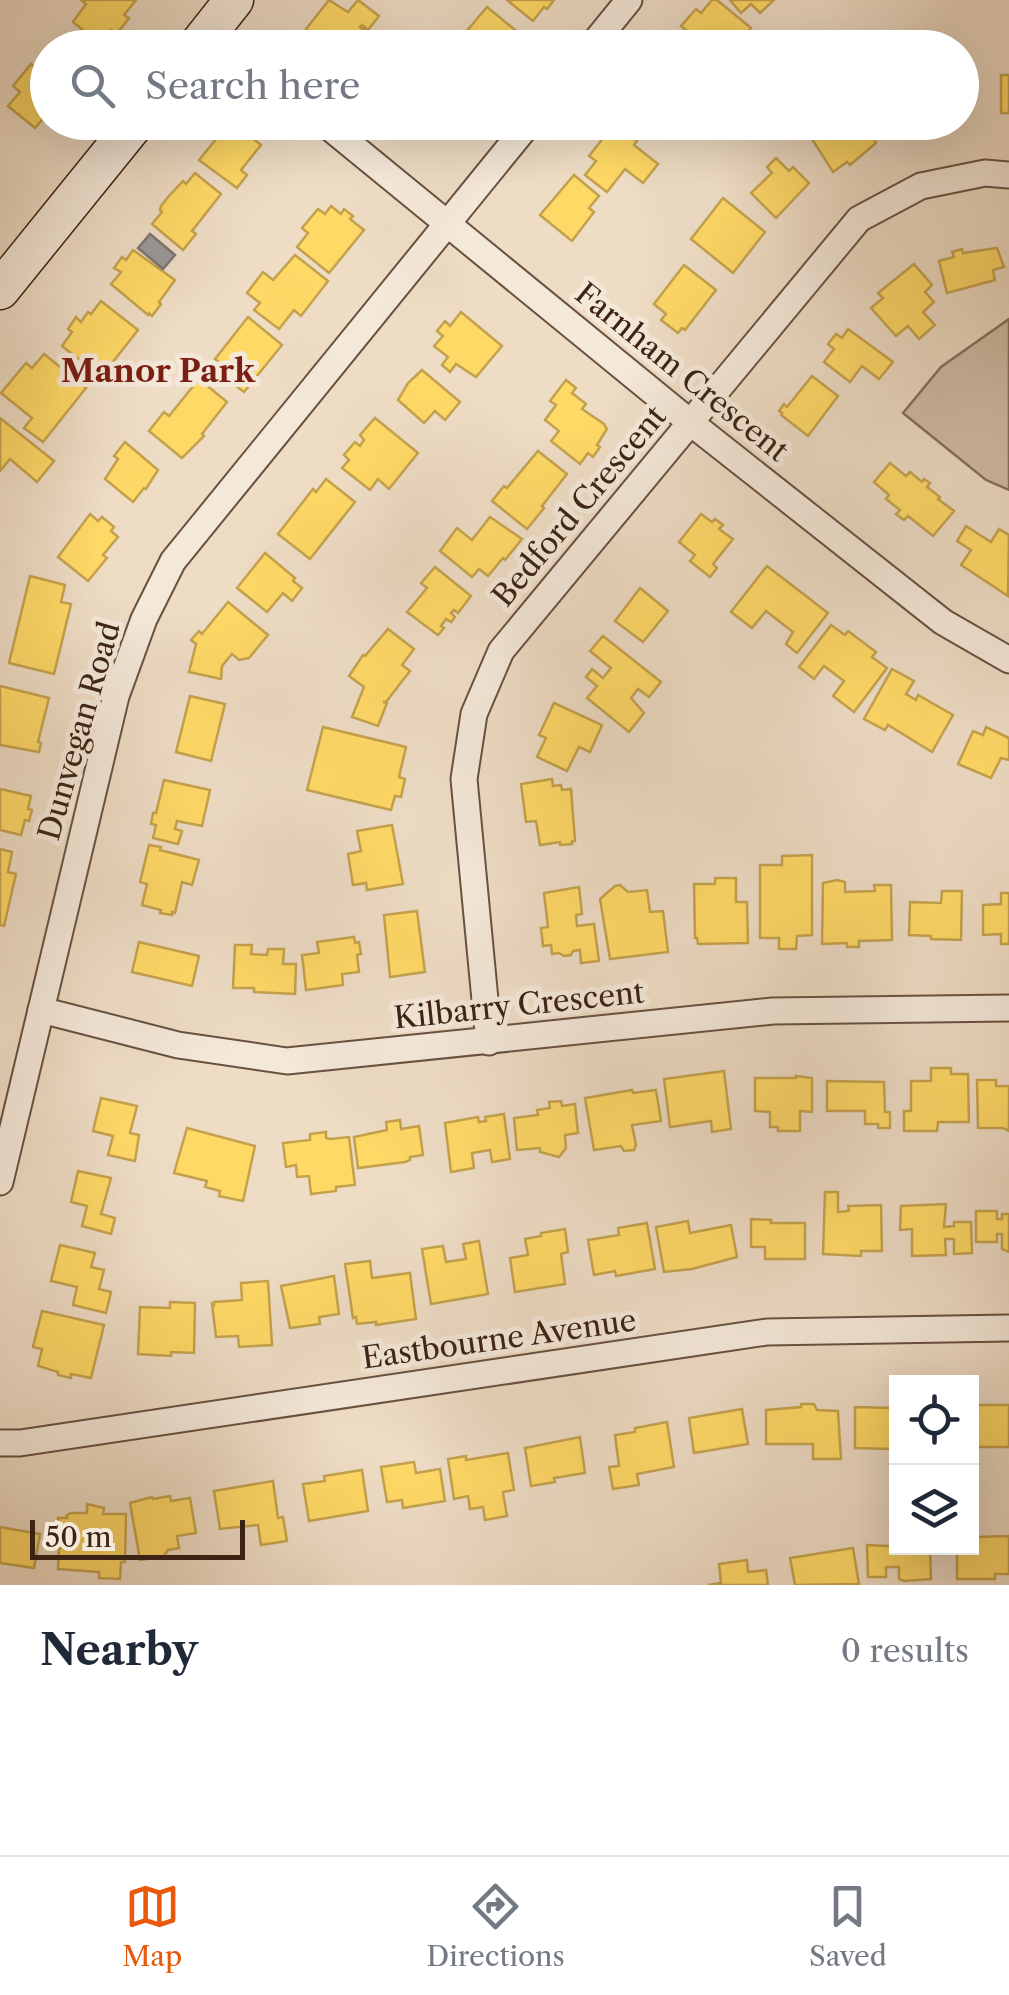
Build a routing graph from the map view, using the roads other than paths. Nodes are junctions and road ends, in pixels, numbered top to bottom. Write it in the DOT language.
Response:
graph roads {
  1 [pos="234,0"];
  2 [pos="629,0"];
  3 [pos="218,30"];
  4 [pos="605,30"];
  5 [pos="121,140"];
  6 [pos="345,140"];
  7 [pos="515,140"];
  8 [pos="1009,175"];
  9 [pos="448,223"];
  10 [pos="0,290"];
  11 [pos="691,423"];
  12 [pos="1009,660"];
  13 [pos="1009,1008"];
  14 [pos="41,1010"];
  15 [pos="489,1042"];
  16 [pos="0,1182"];
  17 [pos="1009,1328"];
  18 [pos="0,1443"];
  1 -- 3 [label="street"];
  2 -- 4 [label="street"];
  5 -- 10 [label="street"];
  6 -- 9 [label="street, Farnham Crescent"];
  7 -- 9 [label="street, Dunvegan Road"];
  8 -- 11 [label="street, Bedford Crescent"];
  9 -- 11 [label="street, Farnham Crescent"];
  9 -- 14 [label="street, Dunvegan Road"];
  11 -- 12 [label="street, Farnham Crescent"];
  11 -- 15 [label="street, Bedford Crescent"];
  13 -- 15 [label="street, Kilbarry Crescent"];
  14 -- 15 [label="street, Kilbarry Crescent"];
  14 -- 16 [label="street, Dunvegan Road"];
  17 -- 18 [label="street, Eastbourne Avenue"];
}
